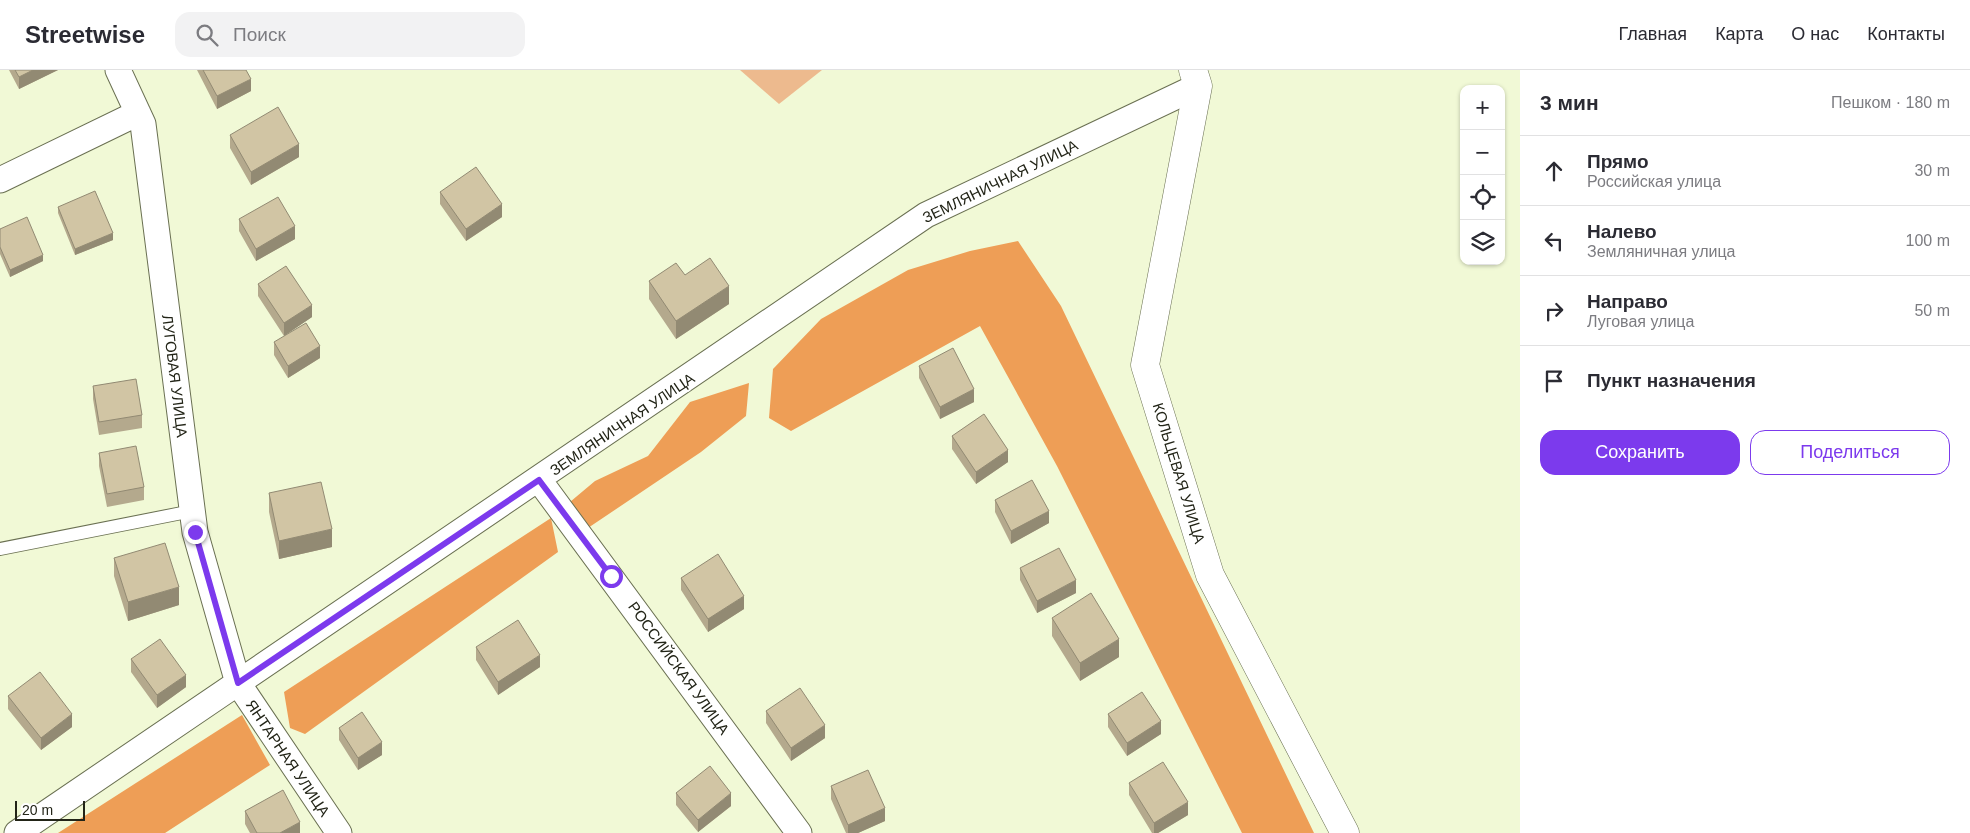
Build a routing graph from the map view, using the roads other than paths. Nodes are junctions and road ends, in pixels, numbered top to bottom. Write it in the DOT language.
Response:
graph roads {
  1 [pos="118,70"];
  2 [pos="1196,78"];
  3 [pos="138,113"];
  4 [pos="0,180"];
  5 [pos="539,480"];
  6 [pos="192,511"];
  7 [pos="0,548"];
  8 [pos="238,683"];
  9 [pos="17,833"];
  10 [pos="339,833"];
  11 [pos="799,833"];
  12 [pos="1345,833"];
  1 -- 3 [label="street, ЛУГОВАЯ УЛИЦА"];
  2 -- 5 [label="street, ЗЕМЛЯНИЧНАЯ УЛИЦА"];
  2 -- 12 [label="street, КОЛЬЦЕВАЯ УЛИЦА"];
  3 -- 4 [label="street"];
  3 -- 6 [label="street, ЛУГОВАЯ УЛИЦА"];
  5 -- 8 [label="street, ЗЕМЛЯНИЧНАЯ УЛИЦА"];
  5 -- 11 [label="street, РОССИЙСКАЯ УЛИЦА"];
  6 -- 7 [label="lane"];
  6 -- 8 [label="street, ЛУГОВАЯ УЛИЦА"];
  8 -- 9 [label="street, ЗЕМЛЯНИЧНАЯ УЛИЦА"];
  8 -- 10 [label="street, ЯНТАРНАЯ УЛИЦА"];
}
